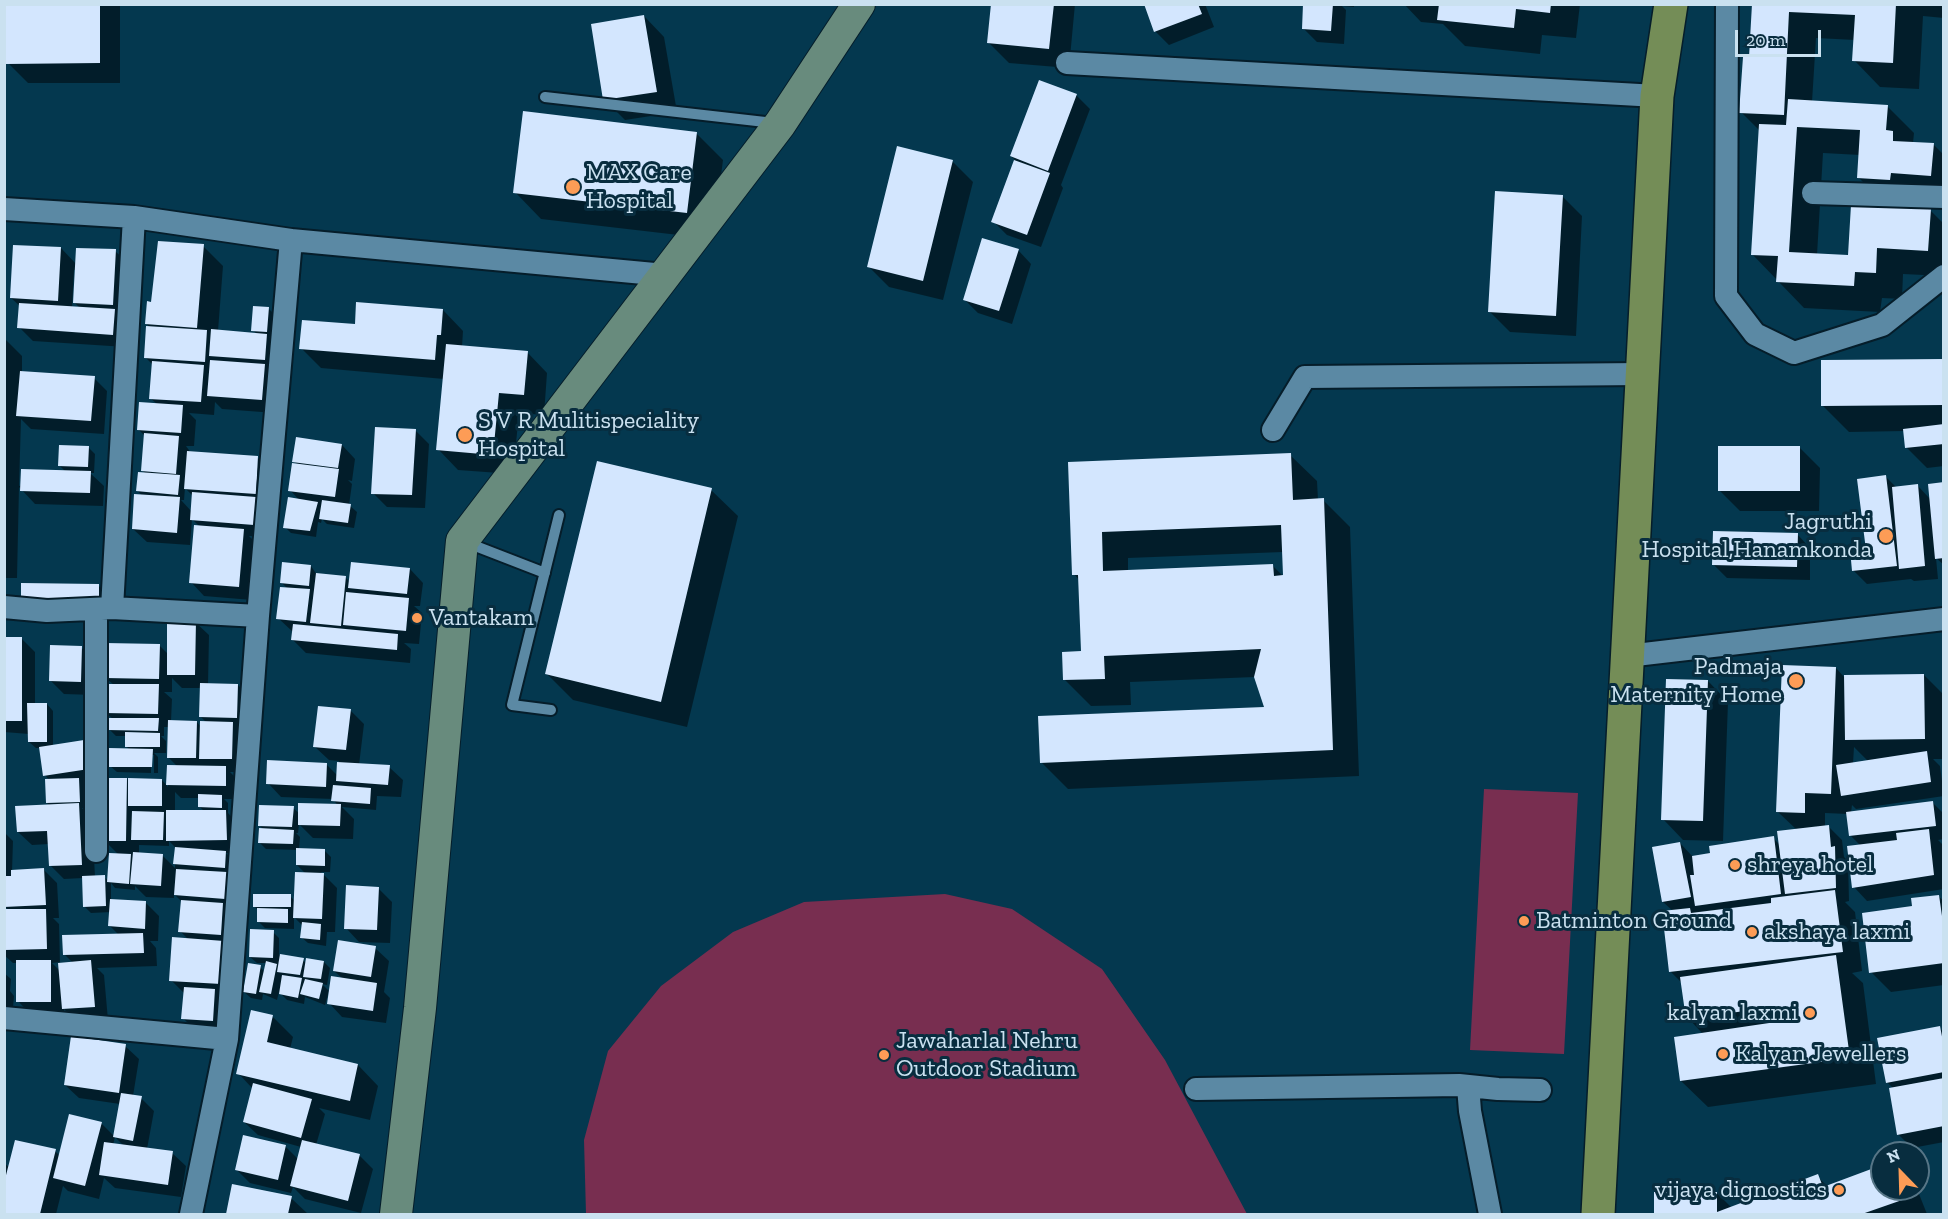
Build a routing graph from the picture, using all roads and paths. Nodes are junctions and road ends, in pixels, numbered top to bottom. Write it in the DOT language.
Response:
graph roads {
  1 [pos="859,4"];
  2 [pos="1649,4"];
  3 [pos="1671,4"];
  4 [pos="1726,4"];
  5 [pos="1067,63"];
  6 [pos="1657,96"];
  7 [pos="545,97"];
  8 [pos="780,124"];
  9 [pos="1813,193"];
  10 [pos="1944,196"];
  11 [pos="4,209"];
  12 [pos="134,217"];
  13 [pos="291,240"];
  14 [pos="664,275"];
  15 [pos="1944,276"];
  16 [pos="1642,374"];
  17 [pos="1274,430"];
  18 [pos="560,515"];
  19 [pos="462,540"];
  20 [pos="545,573"];
  21 [pos="4,607"];
  22 [pos="104,609"];
  23 [pos="258,616"];
  24 [pos="1944,619"];
  25 [pos="1627,656"];
  26 [pos="551,710"];
  27 [pos="96,851"];
  28 [pos="4,1018"];
  29 [pos="227,1039"];
  30 [pos="1468,1086"];
  31 [pos="1196,1089"];
  32 [pos="1540,1090"];
  33 [pos="191,1215"];
  34 [pos="396,1215"];
  35 [pos="1490,1215"];
  36 [pos="1598,1215"];
  1 -- 8 [label="street"];
  2 -- 6 [label="main road"];
  3 -- 6 [label="main road"];
  4 -- 15 [label="street"];
  5 -- 6 [label="street"];
  6 -- 16 [label="main road"];
  7 -- 8 [label="lane"];
  8 -- 14 [label="street"];
  9 -- 10 [label="street"];
  11 -- 12 [label="street"];
  12 -- 13 [label="street"];
  12 -- 22 [label="street"];
  13 -- 14 [label="street"];
  13 -- 23 [label="street"];
  14 -- 19 [label="street"];
  16 -- 17 [label="street"];
  16 -- 25 [label="main road"];
  18 -- 20 [label="lane"];
  19 -- 20 [label="lane"];
  19 -- 34 [label="street"];
  20 -- 26 [label="lane"];
  21 -- 22 [label="street"];
  22 -- 23 [label="street"];
  22 -- 27 [label="street"];
  23 -- 29 [label="street"];
  24 -- 25 [label="street"];
  25 -- 36 [label="main road"];
  28 -- 29 [label="street"];
  29 -- 33 [label="street"];
  30 -- 31 [label="street"];
  30 -- 32 [label="street"];
  30 -- 35 [label="street"];
}
